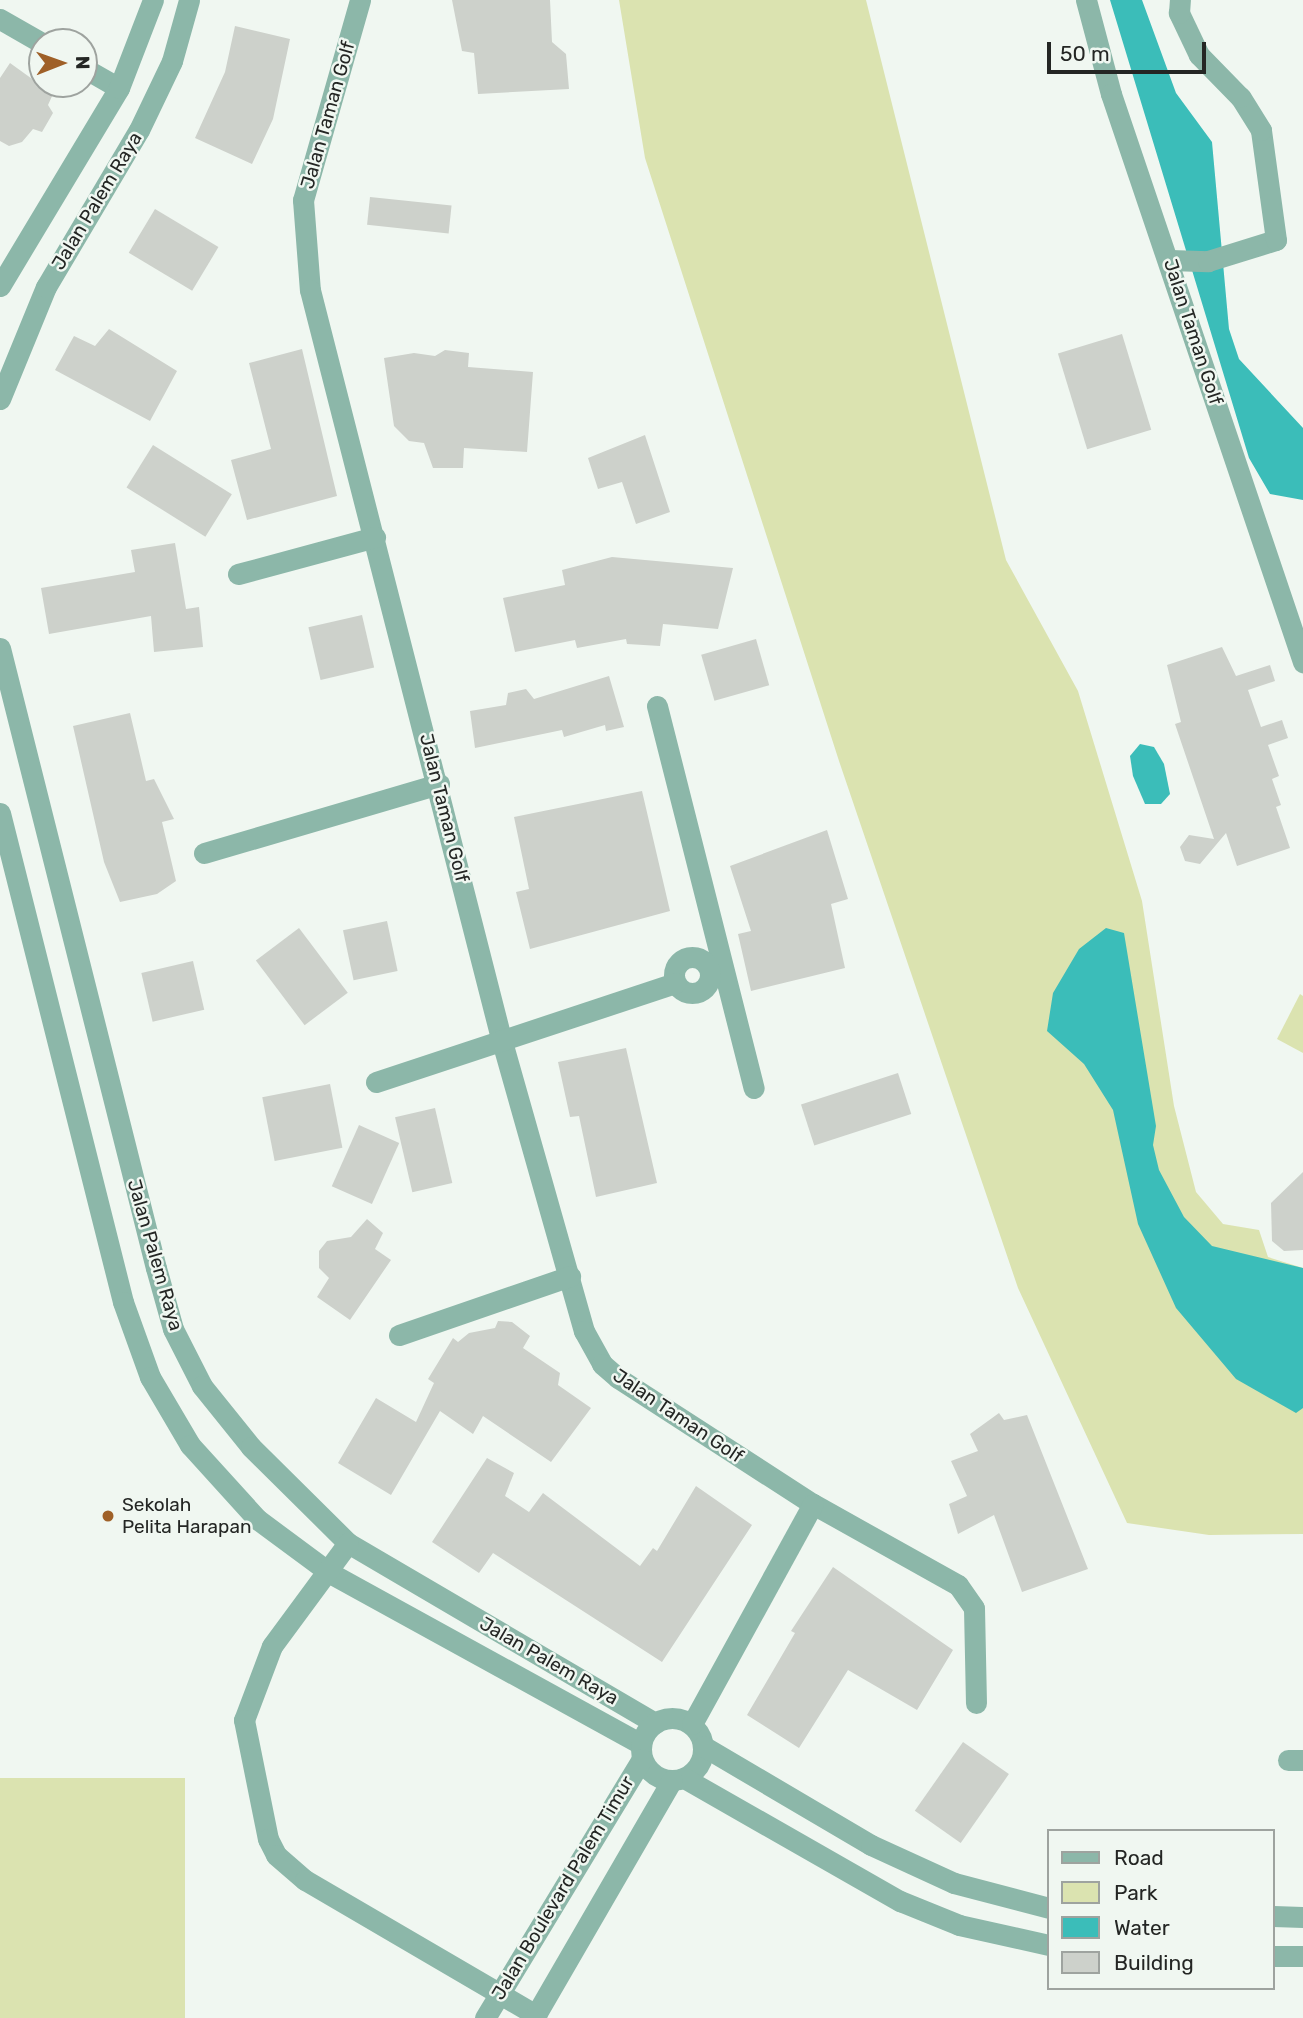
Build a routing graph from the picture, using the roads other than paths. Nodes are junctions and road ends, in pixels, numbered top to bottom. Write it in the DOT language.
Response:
graph roads {
  1 [pos="153,0"];
  2 [pos="188,0"];
  3 [pos="360,0"];
  4 [pos="1086,0"];
  5 [pos="1180,0"];
  6 [pos="0,19"];
  7 [pos="28,35"];
  8 [pos="98,76"];
  9 [pos="119,88"];
  10 [pos="1177,261"];
  11 [pos="0,286"];
  12 [pos="0,399"];
  13 [pos="374,537"];
  14 [pos="238,574"];
  15 [pos="0,648"];
  16 [pos="1303,662"];
  17 [pos="657,706"];
  18 [pos="439,784"];
  19 [pos="0,814"];
  20 [pos="204,853"];
  21 [pos="715,968"];
  22 [pos="501,1038"];
  23 [pos="376,1082"];
  24 [pos="754,1088"];
  25 [pos="570,1276"];
  26 [pos="399,1335"];
  27 [pos="813,1504"];
  28 [pos="348,1543"];
  29 [pos="330,1573"];
  30 [pos="976,1703"];
  31 [pos="655,1723"];
  32 [pos="692,1724"];
  33 [pos="703,1746"];
  34 [pos="642,1751"];
  35 [pos="678,1779"];
  36 [pos="1048,1908"];
  37 [pos="1275,1916"];
  38 [pos="1303,1917"];
  39 [pos="1048,1945"];
  40 [pos="1275,1956"];
  41 [pos="1303,1956"];
  42 [pos="500,1994"];
  43 [pos="535,2017"];
  44 [pos="485,2018"];
  1 -- 9 [label="street, Jalan Palem Raya"];
  2 -- 12 [label="street, Jalan Palem Raya"];
  3 -- 13 [label="street, Jalan Taman Golf"];
  4 -- 10 [label="street, Jalan Taman Golf"];
  5 -- 10 [label="street"];
  6 -- 7 [label="street"];
  8 -- 9 [label="street"];
  9 -- 11 [label="street, Jalan Palem Raya"];
  10 -- 16 [label="street, Jalan Taman Golf"];
  13 -- 14 [label="street"];
  13 -- 18 [label="street, Jalan Taman Golf"];
  15 -- 28 [label="street, Jalan Palem Raya"];
  17 -- 21 [label="street"];
  18 -- 20 [label="street"];
  18 -- 22 [label="street, Jalan Taman Golf"];
  19 -- 29 [label="street, Jalan Palem Raya"];
  21 -- 22 [label="street"];
  21 -- 24 [label="street"];
  22 -- 23 [label="street"];
  22 -- 25 [label="street, Jalan Taman Golf"];
  25 -- 26 [label="street"];
  25 -- 27 [label="street, Jalan Taman Golf"];
  27 -- 30 [label="street, Jalan Taman Golf"];
  27 -- 32 [label="street"];
  28 -- 29 [label="street"];
  28 -- 31 [label="street, Jalan Palem Raya"];
  29 -- 34 [label="street, Jalan Palem Raya"];
  29 -- 42 [label="street"];
  31 -- 32 [label="street"];
  31 -- 34 [label="street"];
  32 -- 33 [label="street"];
  33 -- 35 [label="street"];
  33 -- 36 [label="street"];
  34 -- 35 [label="street"];
  34 -- 42 [label="street, Jalan Boulevard Palem Timur"];
  35 -- 39 [label="street"];
  35 -- 43 [label="street, Jalan Boulevard Palem Timur"];
  37 -- 38 [label="street"];
  40 -- 41 [label="street"];
  42 -- 43 [label="street"];
  42 -- 44 [label="street, Jalan Boulevard Palem Timur"];
}
